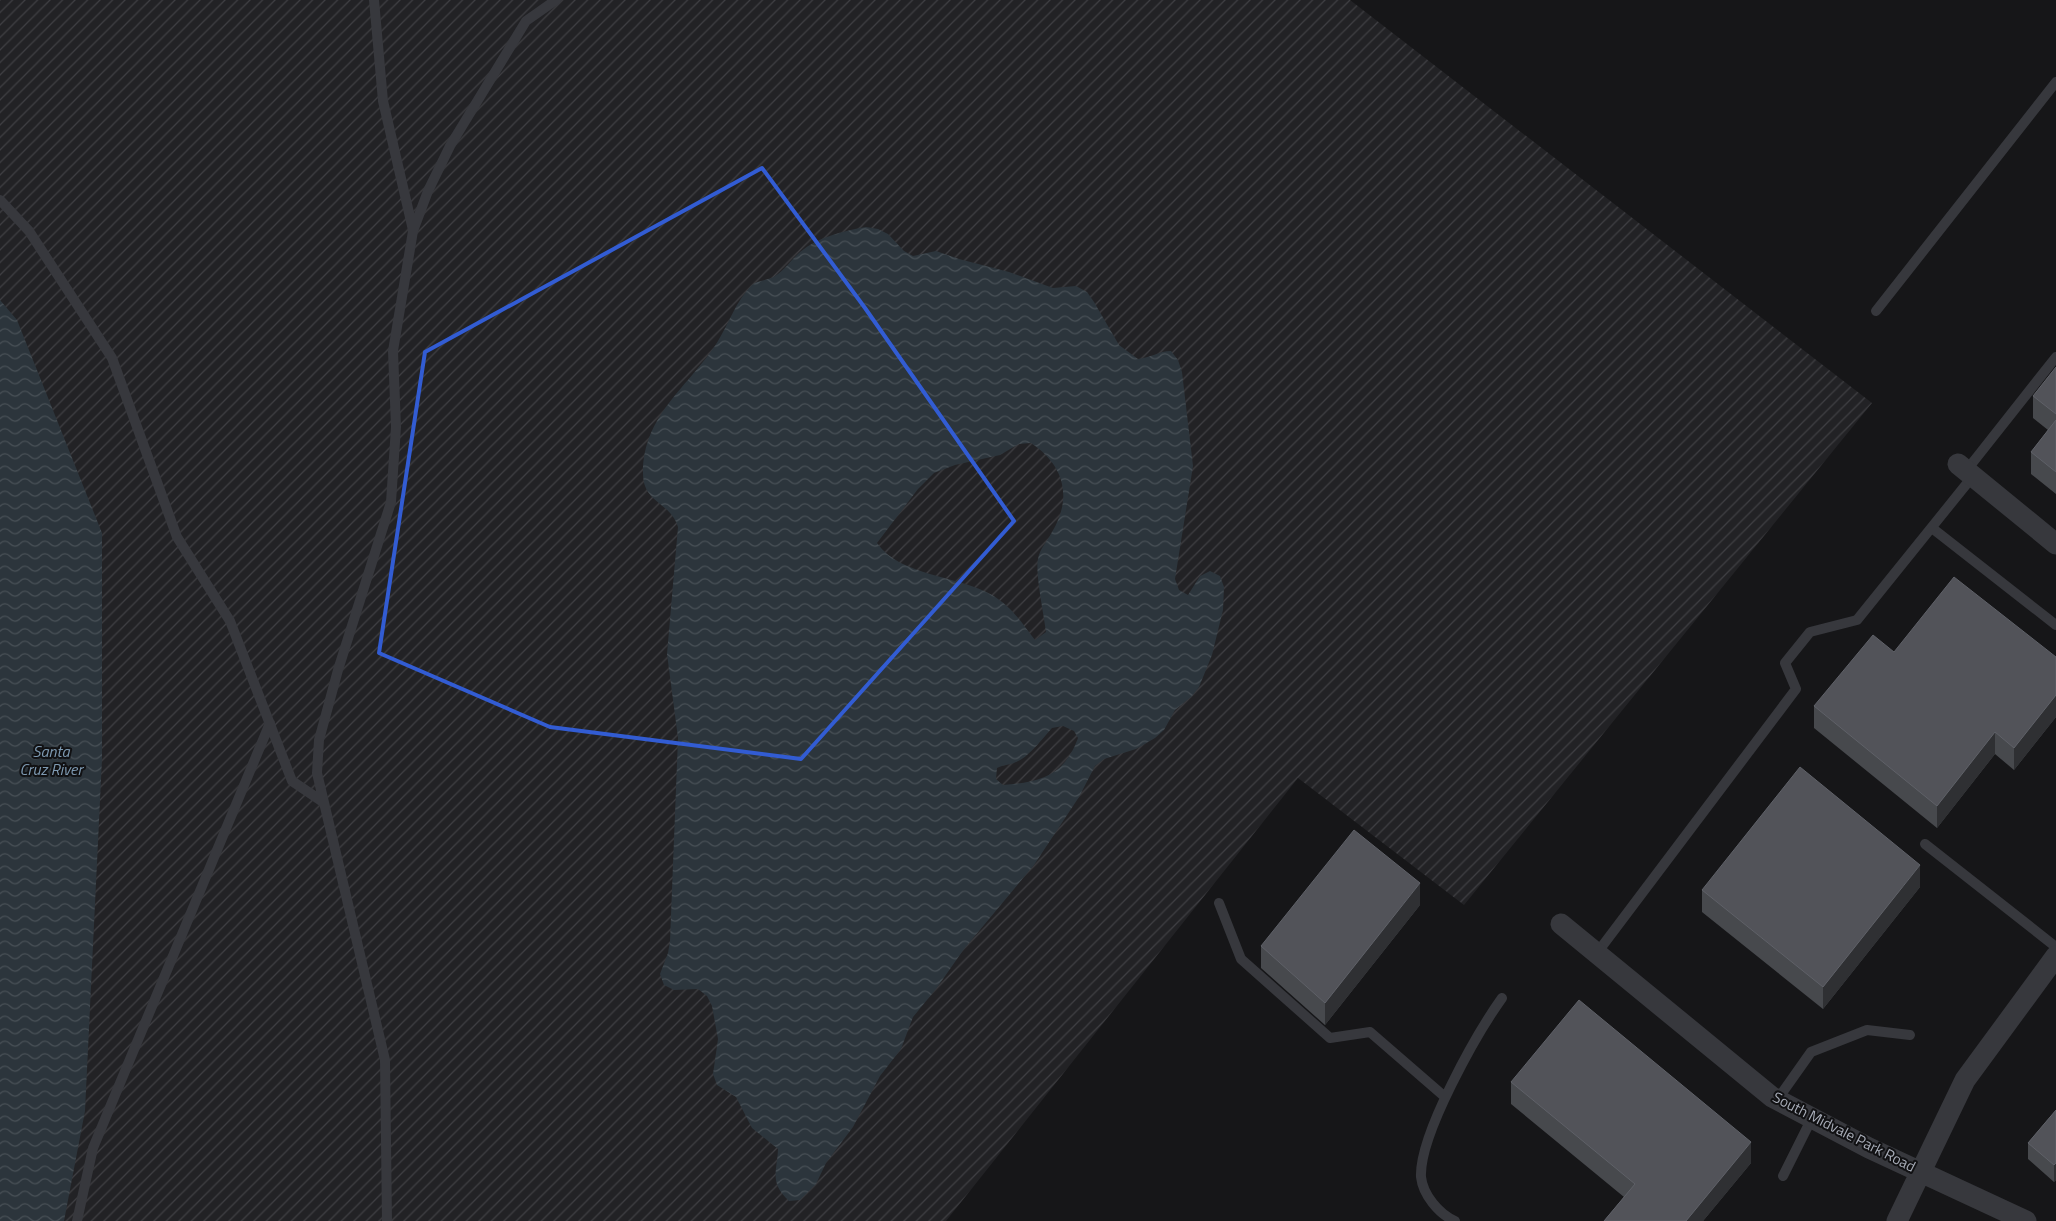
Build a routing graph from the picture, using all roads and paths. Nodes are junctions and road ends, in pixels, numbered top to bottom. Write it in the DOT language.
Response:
graph roads {
  1 [pos="374,0"];
  2 [pos="556,0"];
  3 [pos="2056,82"];
  4 [pos="0,200"];
  5 [pos="413,231"];
  6 [pos="1876,311"];
  7 [pos="2056,357"];
  8 [pos="1966,471"];
  9 [pos="1932,528"];
  10 [pos="2056,544"];
  11 [pos="2056,625"];
  12 [pos="270,723"];
  13 [pos="323,802"];
  14 [pos="1925,844"];
  15 [pos="1219,903"];
  16 [pos="1561,924"];
  17 [pos="2056,947"];
  18 [pos="1597,953"];
  19 [pos="2056,956"];
  20 [pos="1502,998"];
  21 [pos="1910,1035"];
  22 [pos="1446,1097"];
  23 [pos="1777,1100"];
  24 [pos="1812,1118"];
  25 [pos="1921,1172"];
  26 [pos="1782,1176"];
  27 [pos="77,1221"];
  28 [pos="387,1221"];
  29 [pos="1455,1221"];
  30 [pos="1897,1221"];
  31 [pos="2026,1221"];
  1 -- 5 [label="lane"];
  2 -- 5 [label="lane"];
  3 -- 6 [label="lane"];
  4 -- 12 [label="lane"];
  5 -- 13 [label="lane"];
  7 -- 8 [label="lane"];
  8 -- 9 [label="lane"];
  8 -- 10 [label="street"];
  9 -- 11 [label="lane"];
  9 -- 18 [label="lane"];
  12 -- 13 [label="lane"];
  12 -- 27 [label="lane"];
  13 -- 28 [label="lane"];
  14 -- 17 [label="lane"];
  15 -- 22 [label="lane"];
  16 -- 18 [label="street, South Midvale Park Road"];
  18 -- 23 [label="street, South Midvale Park Road"];
  19 -- 25 [label="street"];
  20 -- 22 [label="lane"];
  21 -- 23 [label="lane"];
  22 -- 29 [label="lane"];
  23 -- 24 [label="street, South Midvale Park Road"];
  24 -- 25 [label="street, South Midvale Park Road"];
  24 -- 26 [label="lane"];
  25 -- 30 [label="street"];
  25 -- 31 [label="street, South Midvale Park Road"];
}
